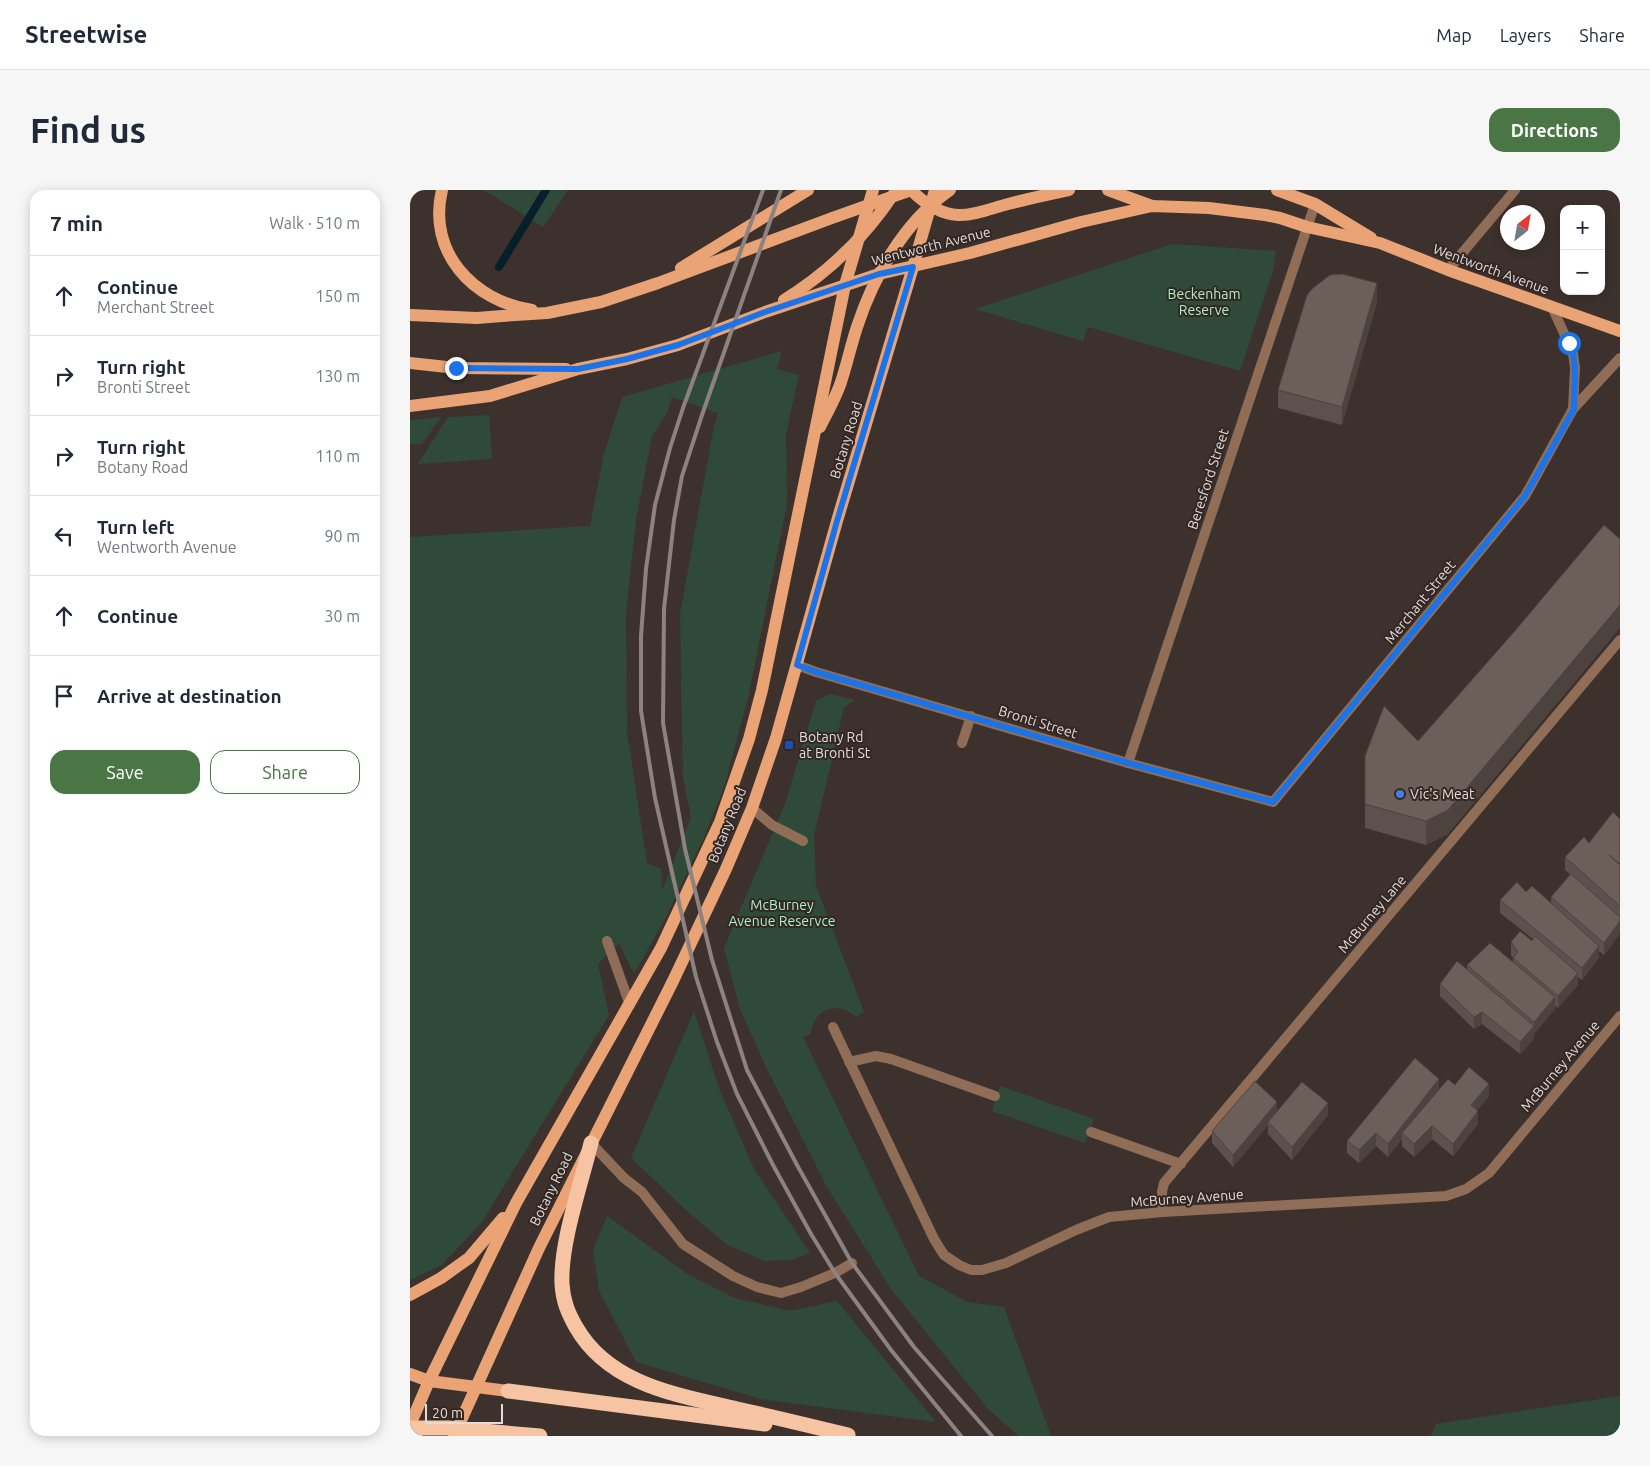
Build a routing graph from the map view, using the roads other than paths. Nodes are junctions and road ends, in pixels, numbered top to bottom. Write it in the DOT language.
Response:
graph roads {
  1 [pos="442,190"];
  2 [pos="808,190"];
  3 [pos="873,190"];
  4 [pos="911,190"];
  5 [pos="935,190"];
  6 [pos="950,190"];
  7 [pos="1069,190"];
  8 [pos="1108,190"];
  9 [pos="1277,190"];
  10 [pos="1515,190"];
  11 [pos="894,193"];
  12 [pos="1315,204"];
  13 [pos="868,205"];
  14 [pos="930,206"];
  15 [pos="1152,206"];
  16 [pos="1306,227"];
  17 [pos="858,240"];
  18 [pos="1380,244"];
  19 [pos="913,267"];
  20 [pos="1448,270"];
  21 [pos="879,274"];
  22 [pos="658,283"];
  23 [pos="845,285"];
  24 [pos="1552,308"];
  25 [pos="765,312"];
  26 [pos="547,313"];
  27 [pos="410,315"];
  28 [pos="1620,331"];
  29 [pos="1620,358"];
  30 [pos="410,363"];
  31 [pos="578,369"];
  32 [pos="410,406"];
  33 [pos="1574,409"];
  34 [pos="812,446"];
  35 [pos="1620,640"];
  36 [pos="797,665"];
  37 [pos="971,716"];
  38 [pos="962,743"];
  39 [pos="1128,763"];
  40 [pos="1273,802"];
  41 [pos="752,808"];
  42 [pos="803,841"];
  43 [pos="607,941"];
  44 [pos="630,1005"];
  45 [pos="1620,1016"];
  46 [pos="833,1027"];
  47 [pos="849,1062"];
  48 [pos="995,1096"];
  49 [pos="1091,1132"];
  50 [pos="591,1143"];
  51 [pos="1181,1164"];
  52 [pos="516,1202"];
  53 [pos="1163,1212"];
  54 [pos="852,1263"];
  55 [pos="410,1295"];
  56 [pos="410,1374"];
  57 [pos="429,1381"];
  58 [pos="476,1388"];
  59 [pos="508,1391"];
  60 [pos="410,1425"];
  61 [pos="853,1435"];
  62 [pos="421,1436"];
  63 [pos="454,1436"];
  64 [pos="540,1436"];
  1 -- 26 [label="main road"];
  2 -- 22 [label="main road"];
  3 -- 13 [label="main road, Botany Road"];
  4 -- 11 [label="main road"];
  4 -- 14 [label="main road"];
  5 -- 14 [label="main road, Botany Road"];
  6 -- 14 [label="main road"];
  7 -- 14 [label="main road"];
  8 -- 15 [label="main road"];
  9 -- 12 [label="main road, Wentworth Avenue"];
  10 -- 20 [label="street"];
  11 -- 13 [label="main road"];
  11 -- 17 [label="main road"];
  12 -- 16 [label="street, Beresford Street"];
  12 -- 18 [label="main road, Wentworth Avenue"];
  13 -- 17 [label="main road, Botany Road"];
  13 -- 22 [label="main road"];
  14 -- 19 [label="main road, Botany Road"];
  14 -- 21 [label="main road"];
  15 -- 16 [label="main road, Wentworth Avenue"];
  15 -- 19 [label="main road, Wentworth Avenue"];
  16 -- 18 [label="main road, Wentworth Avenue"];
  16 -- 39 [label="street, Beresford Street"];
  17 -- 23 [label="main road, Botany Road"];
  17 -- 25 [label="main road"];
  18 -- 20 [label="main road, Wentworth Avenue"];
  19 -- 21 [label="main road, Wentworth Avenue"];
  19 -- 36 [label="main road, Botany Road"];
  20 -- 24 [label="main road, Wentworth Avenue"];
  21 -- 23 [label="main road, Wentworth Avenue"];
  21 -- 34 [label="main road"];
  22 -- 26 [label="main road"];
  23 -- 25 [label="main road, Wentworth Avenue"];
  23 -- 34 [label="main road, Botany Road"];
  24 -- 28 [label="main road, Wentworth Avenue"];
  24 -- 33 [label="street, Merchant Street"];
  25 -- 31 [label="main road, Wentworth Avenue"];
  26 -- 27 [label="main road"];
  29 -- 33 [label="street, Merchant Street"];
  30 -- 31 [label="main road"];
  31 -- 32 [label="main road, Wentworth Avenue"];
  33 -- 40 [label="street, Merchant Street"];
  34 -- 44 [label="main road, Botany Road"];
  35 -- 51 [label="street, McBurney Lane"];
  36 -- 37 [label="street, Bronti Street"];
  36 -- 41 [label="main road, Botany Road"];
  37 -- 38 [label="street"];
  37 -- 39 [label="street, Bronti Street"];
  39 -- 40 [label="street, Bronti Street"];
  41 -- 42 [label="street"];
  41 -- 50 [label="main road, Botany Road"];
  43 -- 44 [label="street"];
  44 -- 52 [label="main road, Botany Road"];
  45 -- 53 [label="street, McBurney Avenue"];
  46 -- 47 [label="street, McBurney Avenue"];
  47 -- 48 [label="street"];
  47 -- 53 [label="street, McBurney Avenue"];
  49 -- 51 [label="street"];
  50 -- 54 [label="street"];
  50 -- 58 [label="main road, Botany Road"];
  50 -- 61 [label="highway"];
  51 -- 53 [label="street, McBurney Lane"];
  52 -- 55 [label="main road"];
  52 -- 57 [label="main road, Botany Road"];
  56 -- 57 [label="main road"];
  57 -- 58 [label="main road"];
  57 -- 60 [label="main road, Botany Road"];
  58 -- 59 [label="main road"];
  58 -- 63 [label="main road, Botany Road"];
  59 -- 61 [label="highway"];
  60 -- 62 [label="main road"];
  60 -- 64 [label="highway, bridge"];
}
